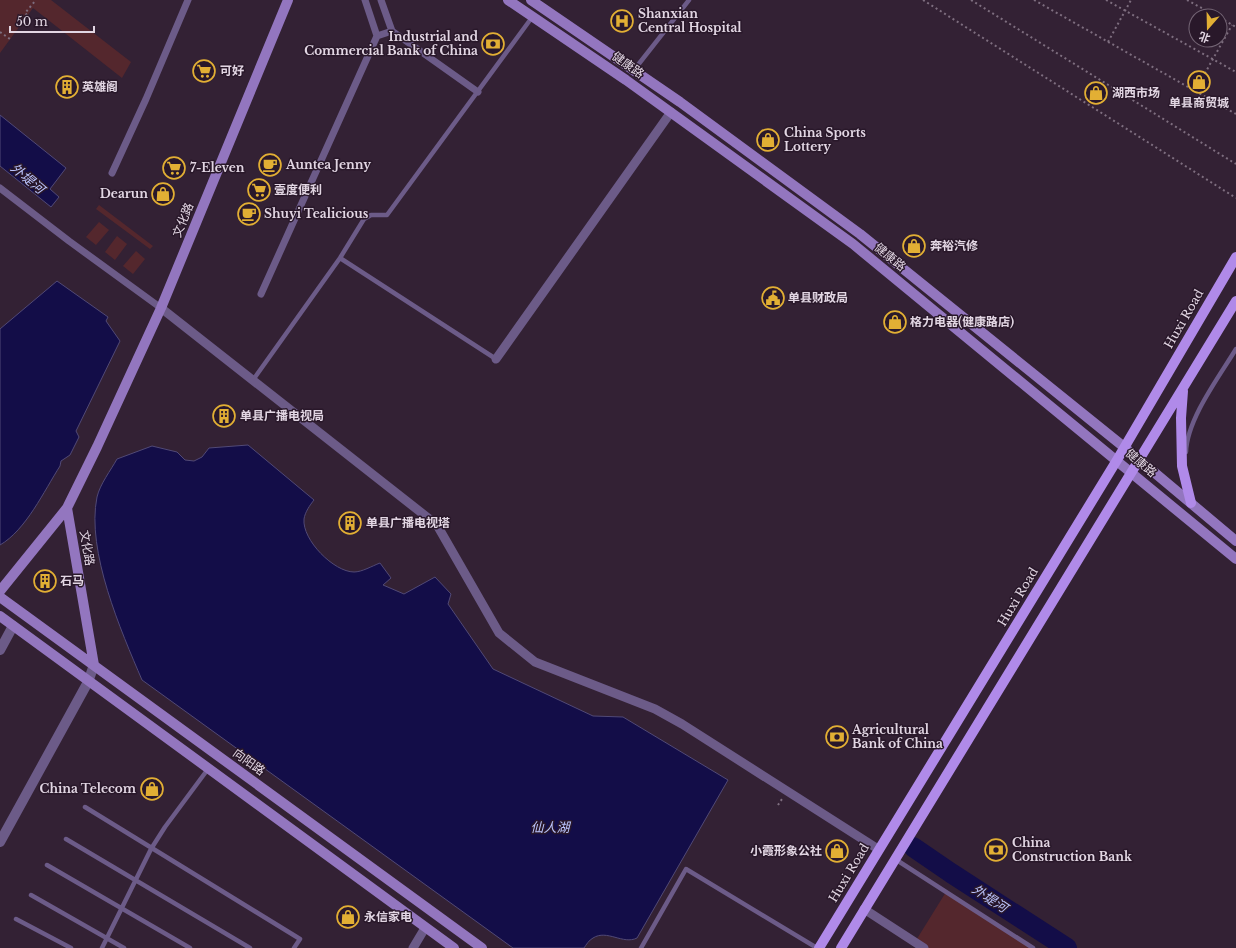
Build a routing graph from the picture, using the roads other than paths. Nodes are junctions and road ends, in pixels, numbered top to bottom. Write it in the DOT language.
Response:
graph roads {
  1 [pos="188,0"];
  2 [pos="288,0"];
  3 [pos="365,0"];
  4 [pos="381,0"];
  5 [pos="508,0"];
  6 [pos="530,0"];
  7 [pos="689,0"];
  8 [pos="534,16"];
  9 [pos="392,31"];
  10 [pos="377,36"];
  11 [pos="634,70"];
  12 [pos="478,92"];
  13 [pos="671,112"];
  14 [pos="112,173"];
  15 [pos="0,188"];
  16 [pos="1236,257"];
  17 [pos="340,258"];
  18 [pos="261,294"];
  19 [pos="1236,302"];
  20 [pos="161,308"];
  21 [pos="1236,349"];
  22 [pos="496,359"];
  23 [pos="253,380"];
  24 [pos="1183,388"];
  25 [pos="1124,447"];
  26 [pos="1117,460"];
  27 [pos="1140,460"];
  28 [pos="1132,472"];
  29 [pos="1194,506"];
  30 [pos="67,508"];
  31 [pos="1236,541"];
  32 [pos="1236,559"];
  33 [pos="0,591"];
  34 [pos="0,597"];
  35 [pos="0,616"];
  36 [pos="13,626"];
  37 [pos="0,650"];
  38 [pos="94,665"];
  39 [pos="88,682"];
  40 [pos="208,769"];
  41 [pos="85,807"];
  42 [pos="66,839"];
  43 [pos="0,842"];
  44 [pos="151,849"];
  45 [pos="878,849"];
  46 [pos="894,858"];
  47 [pos="47,865"];
  48 [pos="136,880"];
  49 [pos="31,895"];
  50 [pos="122,907"];
  51 [pos="864,909"];
  52 [pos="16,919"];
  53 [pos="425,928"];
  54 [pos="107,938"];
  55 [pos="71,948"];
  56 [pos="102,948"];
  57 [pos="124,948"];
  58 [pos="190,948"];
  59 [pos="250,948"];
  60 [pos="294,948"];
  61 [pos="413,948"];
  62 [pos="454,948"];
  63 [pos="482,948"];
  64 [pos="641,948"];
  65 [pos="818,948"];
  66 [pos="841,948"];
  67 [pos="924,948"];
  68 [pos="1033,948"];
  1 -- 14 [label="street"];
  2 -- 20 [label="main road, 文化路"];
  3 -- 10 [label="street"];
  4 -- 9 [label="street"];
  5 -- 8 [label="main road, 健康路"];
  6 -- 11 [label="main road, 健康路"];
  7 -- 11 [label="lane"];
  8 -- 12 [label="lane"];
  8 -- 13 [label="main road, 健康路"];
  9 -- 10 [label="street"];
  9 -- 12 [label="street"];
  10 -- 18 [label="street"];
  11 -- 25 [label="main road, 健康路"];
  12 -- 17 [label="lane"];
  13 -- 22 [label="street"];
  13 -- 26 [label="main road, 健康路"];
  15 -- 20 [label="street"];
  16 -- 25 [label="main road, Huxi Road"];
  17 -- 22 [label="lane"];
  17 -- 23 [label="lane"];
  19 -- 24 [label="main road"];
  20 -- 23 [label="street"];
  20 -- 30 [label="main road, 文化路"];
  21 -- 29 [label="lane"];
  23 -- 45 [label="street"];
  24 -- 27 [label="main road"];
  24 -- 29 [label="main road"];
  25 -- 26 [label="main road, Huxi Road"];
  25 -- 27 [label="main road, 健康路"];
  26 -- 28 [label="main road, 健康路"];
  26 -- 45 [label="main road, Huxi Road"];
  27 -- 28 [label="main road"];
  27 -- 29 [label="main road, 健康路"];
  28 -- 32 [label="main road, 健康路"];
  28 -- 46 [label="main road"];
  29 -- 31 [label="main road, 健康路"];
  30 -- 33 [label="main road"];
  30 -- 38 [label="main road, 文化路"];
  34 -- 38 [label="main road, 向阳路"];
  35 -- 36 [label="main road"];
  36 -- 37 [label="street"];
  36 -- 39 [label="main road"];
  38 -- 39 [label="street"];
  38 -- 63 [label="main road, 向阳路"];
  39 -- 40 [label="main road"];
  39 -- 43 [label="street"];
  40 -- 44 [label="lane"];
  40 -- 53 [label="main road"];
  41 -- 44 [label="lane"];
  42 -- 48 [label="lane"];
  44 -- 48 [label="lane"];
  44 -- 60 [label="lane"];
  45 -- 65 [label="main road, Huxi Road"];
  46 -- 51 [label="main road"];
  46 -- 68 [label="lane"];
  47 -- 50 [label="lane"];
  48 -- 50 [label="lane"];
  48 -- 59 [label="lane"];
  49 -- 54 [label="lane"];
  50 -- 54 [label="lane"];
  50 -- 58 [label="lane"];
  51 -- 66 [label="main road"];
  51 -- 67 [label="street"];
  52 -- 55 [label="lane"];
  53 -- 61 [label="street"];
  53 -- 62 [label="main road"];
  54 -- 56 [label="lane"];
  54 -- 57 [label="lane"];
  64 -- 65 [label="lane"];
}
